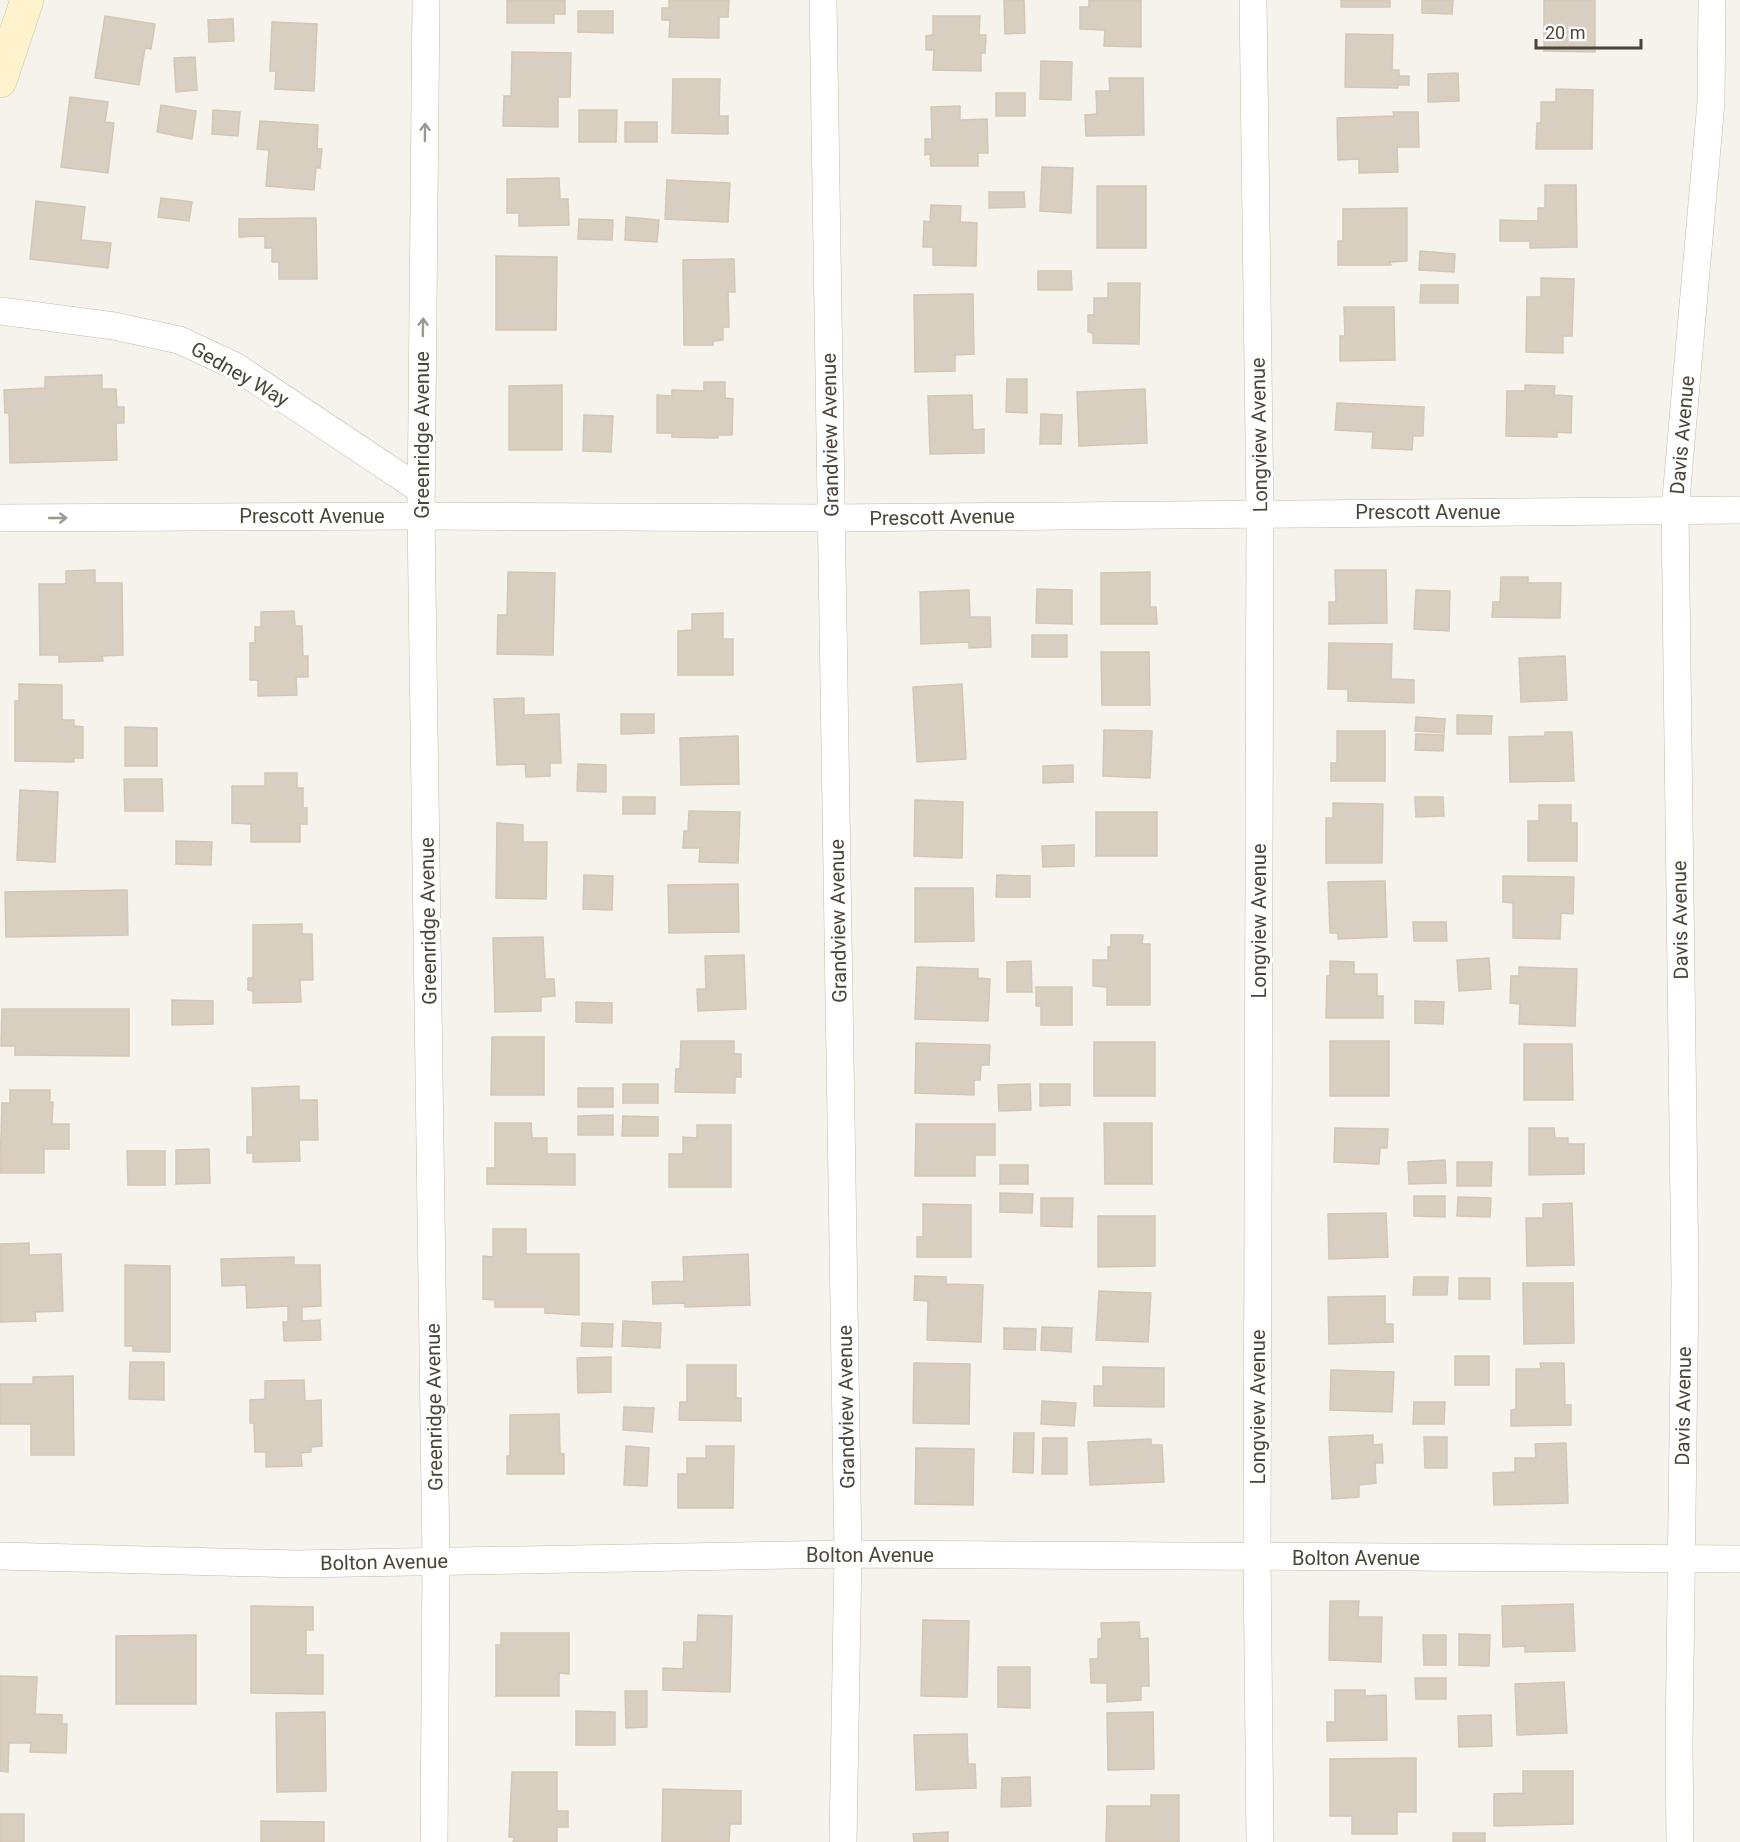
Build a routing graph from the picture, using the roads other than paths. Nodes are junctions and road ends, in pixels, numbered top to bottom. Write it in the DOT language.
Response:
graph roads {
  1 [pos="27,0"];
  2 [pos="426,0"];
  3 [pos="823,0"];
  4 [pos="1253,0"];
  5 [pos="1712,0"];
  6 [pos="0,81"];
  7 [pos="0,311"];
  8 [pos="421,503"];
  9 [pos="1676,510"];
  10 [pos="1740,510"];
  11 [pos="1260,513"];
  12 [pos="0,518"];
  13 [pos="832,518"];
  14 [pos="848,1554"];
  15 [pos="0,1556"];
  16 [pos="1257,1557"];
  17 [pos="1681,1559"];
  18 [pos="1740,1559"];
  19 [pos="436,1560"];
  20 [pos="434,1842"];
  21 [pos="843,1842"];
  22 [pos="1260,1842"];
  23 [pos="1680,1842"];
  1 -- 6 [label="main road"];
  8 -- 2 [label="street, Greenridge Avenue, one-way"];
  3 -- 13 [label="street, Grandview Avenue"];
  4 -- 11 [label="street, Longview Avenue"];
  5 -- 9 [label="street, Davis Avenue"];
  7 -- 8 [label="street, Gedney Way"];
  12 -- 8 [label="street, Prescott Avenue, one-way"];
  8 -- 13 [label="street, Prescott Avenue"];
  8 -- 19 [label="street, Greenridge Avenue"];
  9 -- 10 [label="street, Prescott Avenue"];
  9 -- 11 [label="street, Prescott Avenue"];
  9 -- 17 [label="street, Davis Avenue"];
  11 -- 13 [label="street, Prescott Avenue"];
  11 -- 16 [label="street, Longview Avenue"];
  13 -- 14 [label="street, Grandview Avenue"];
  14 -- 16 [label="street, Bolton Avenue"];
  14 -- 19 [label="street, Bolton Avenue"];
  14 -- 21 [label="street, Grandview Avenue"];
  15 -- 19 [label="street, Bolton Avenue"];
  16 -- 17 [label="street, Bolton Avenue"];
  16 -- 22 [label="street, Longview Avenue"];
  17 -- 18 [label="street, Bolton Avenue"];
  17 -- 23 [label="street, Davis Avenue"];
  19 -- 20 [label="street, Greenridge Avenue"];
}
